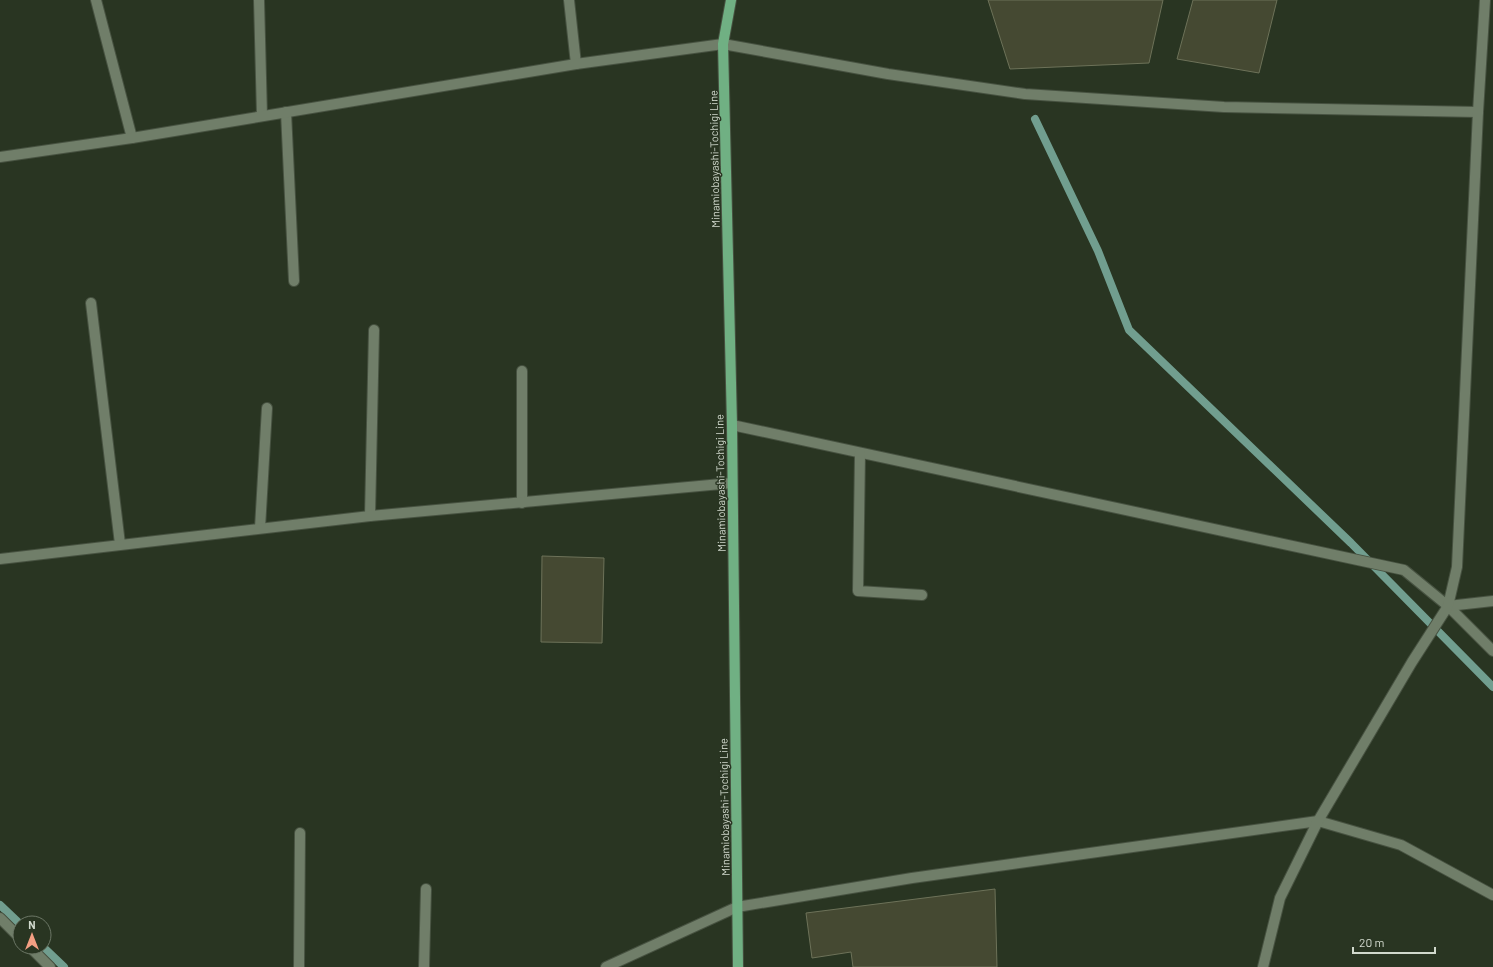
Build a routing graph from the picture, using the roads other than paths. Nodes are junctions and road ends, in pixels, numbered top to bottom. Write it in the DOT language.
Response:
graph roads {
  1 [pos="96,0"];
  2 [pos="259,0"];
  3 [pos="569,0"];
  4 [pos="731,0"];
  5 [pos="1485,0"];
  6 [pos="723,44"];
  7 [pos="576,64"];
  8 [pos="286,112"];
  9 [pos="1478,112"];
  10 [pos="262,116"];
  11 [pos="132,138"];
  12 [pos="0,157"];
  13 [pos="294,281"];
  14 [pos="91,303"];
  15 [pos="374,330"];
  16 [pos="522,371"];
  17 [pos="267,408"];
  18 [pos="732,425"];
  19 [pos="860,452"];
  20 [pos="732,483"];
  21 [pos="522,503"];
  22 [pos="370,516"];
  23 [pos="260,528"];
  24 [pos="120,544"];
  25 [pos="0,558"];
  26 [pos="922,595"];
  27 [pos="1493,601"];
  28 [pos="1448,606"];
  29 [pos="1493,651"];
  30 [pos="1318,821"];
  31 [pos="300,833"];
  32 [pos="426,889"];
  33 [pos="1493,895"];
  34 [pos="737,907"];
  35 [pos="0,918"];
  36 [pos="12,930"];
  37 [pos="38,955"];
  38 [pos="50,967"];
  39 [pos="299,967"];
  40 [pos="424,967"];
  41 [pos="606,967"];
  42 [pos="738,967"];
  43 [pos="1262,967"];
  1 -- 11 [label="street"];
  2 -- 10 [label="street"];
  3 -- 7 [label="street"];
  4 -- 6 [label="main road, Minamiobayashi-Tochigi Line"];
  5 -- 9 [label="street"];
  6 -- 7 [label="street"];
  6 -- 9 [label="street"];
  6 -- 18 [label="main road, Minamiobayashi-Tochigi Line"];
  7 -- 8 [label="street"];
  8 -- 10 [label="street"];
  8 -- 13 [label="street"];
  9 -- 28 [label="street"];
  10 -- 11 [label="street"];
  11 -- 12 [label="street"];
  14 -- 24 [label="street"];
  15 -- 22 [label="street"];
  16 -- 21 [label="street"];
  17 -- 23 [label="street"];
  18 -- 19 [label="street"];
  18 -- 20 [label="main road, Minamiobayashi-Tochigi Line"];
  19 -- 26 [label="street"];
  19 -- 28 [label="street"];
  20 -- 21 [label="street"];
  20 -- 34 [label="main road, Minamiobayashi-Tochigi Line"];
  21 -- 22 [label="street"];
  22 -- 23 [label="street"];
  23 -- 24 [label="street"];
  24 -- 25 [label="street"];
  27 -- 28 [label="street"];
  28 -- 29 [label="street"];
  28 -- 30 [label="street"];
  30 -- 33 [label="street"];
  30 -- 34 [label="street"];
  30 -- 43 [label="street"];
  31 -- 39 [label="street"];
  32 -- 40 [label="street"];
  34 -- 41 [label="street"];
  34 -- 42 [label="main road, Minamiobayashi-Tochigi Line"];
  35 -- 36 [label="street"];
  37 -- 38 [label="street"];
}
